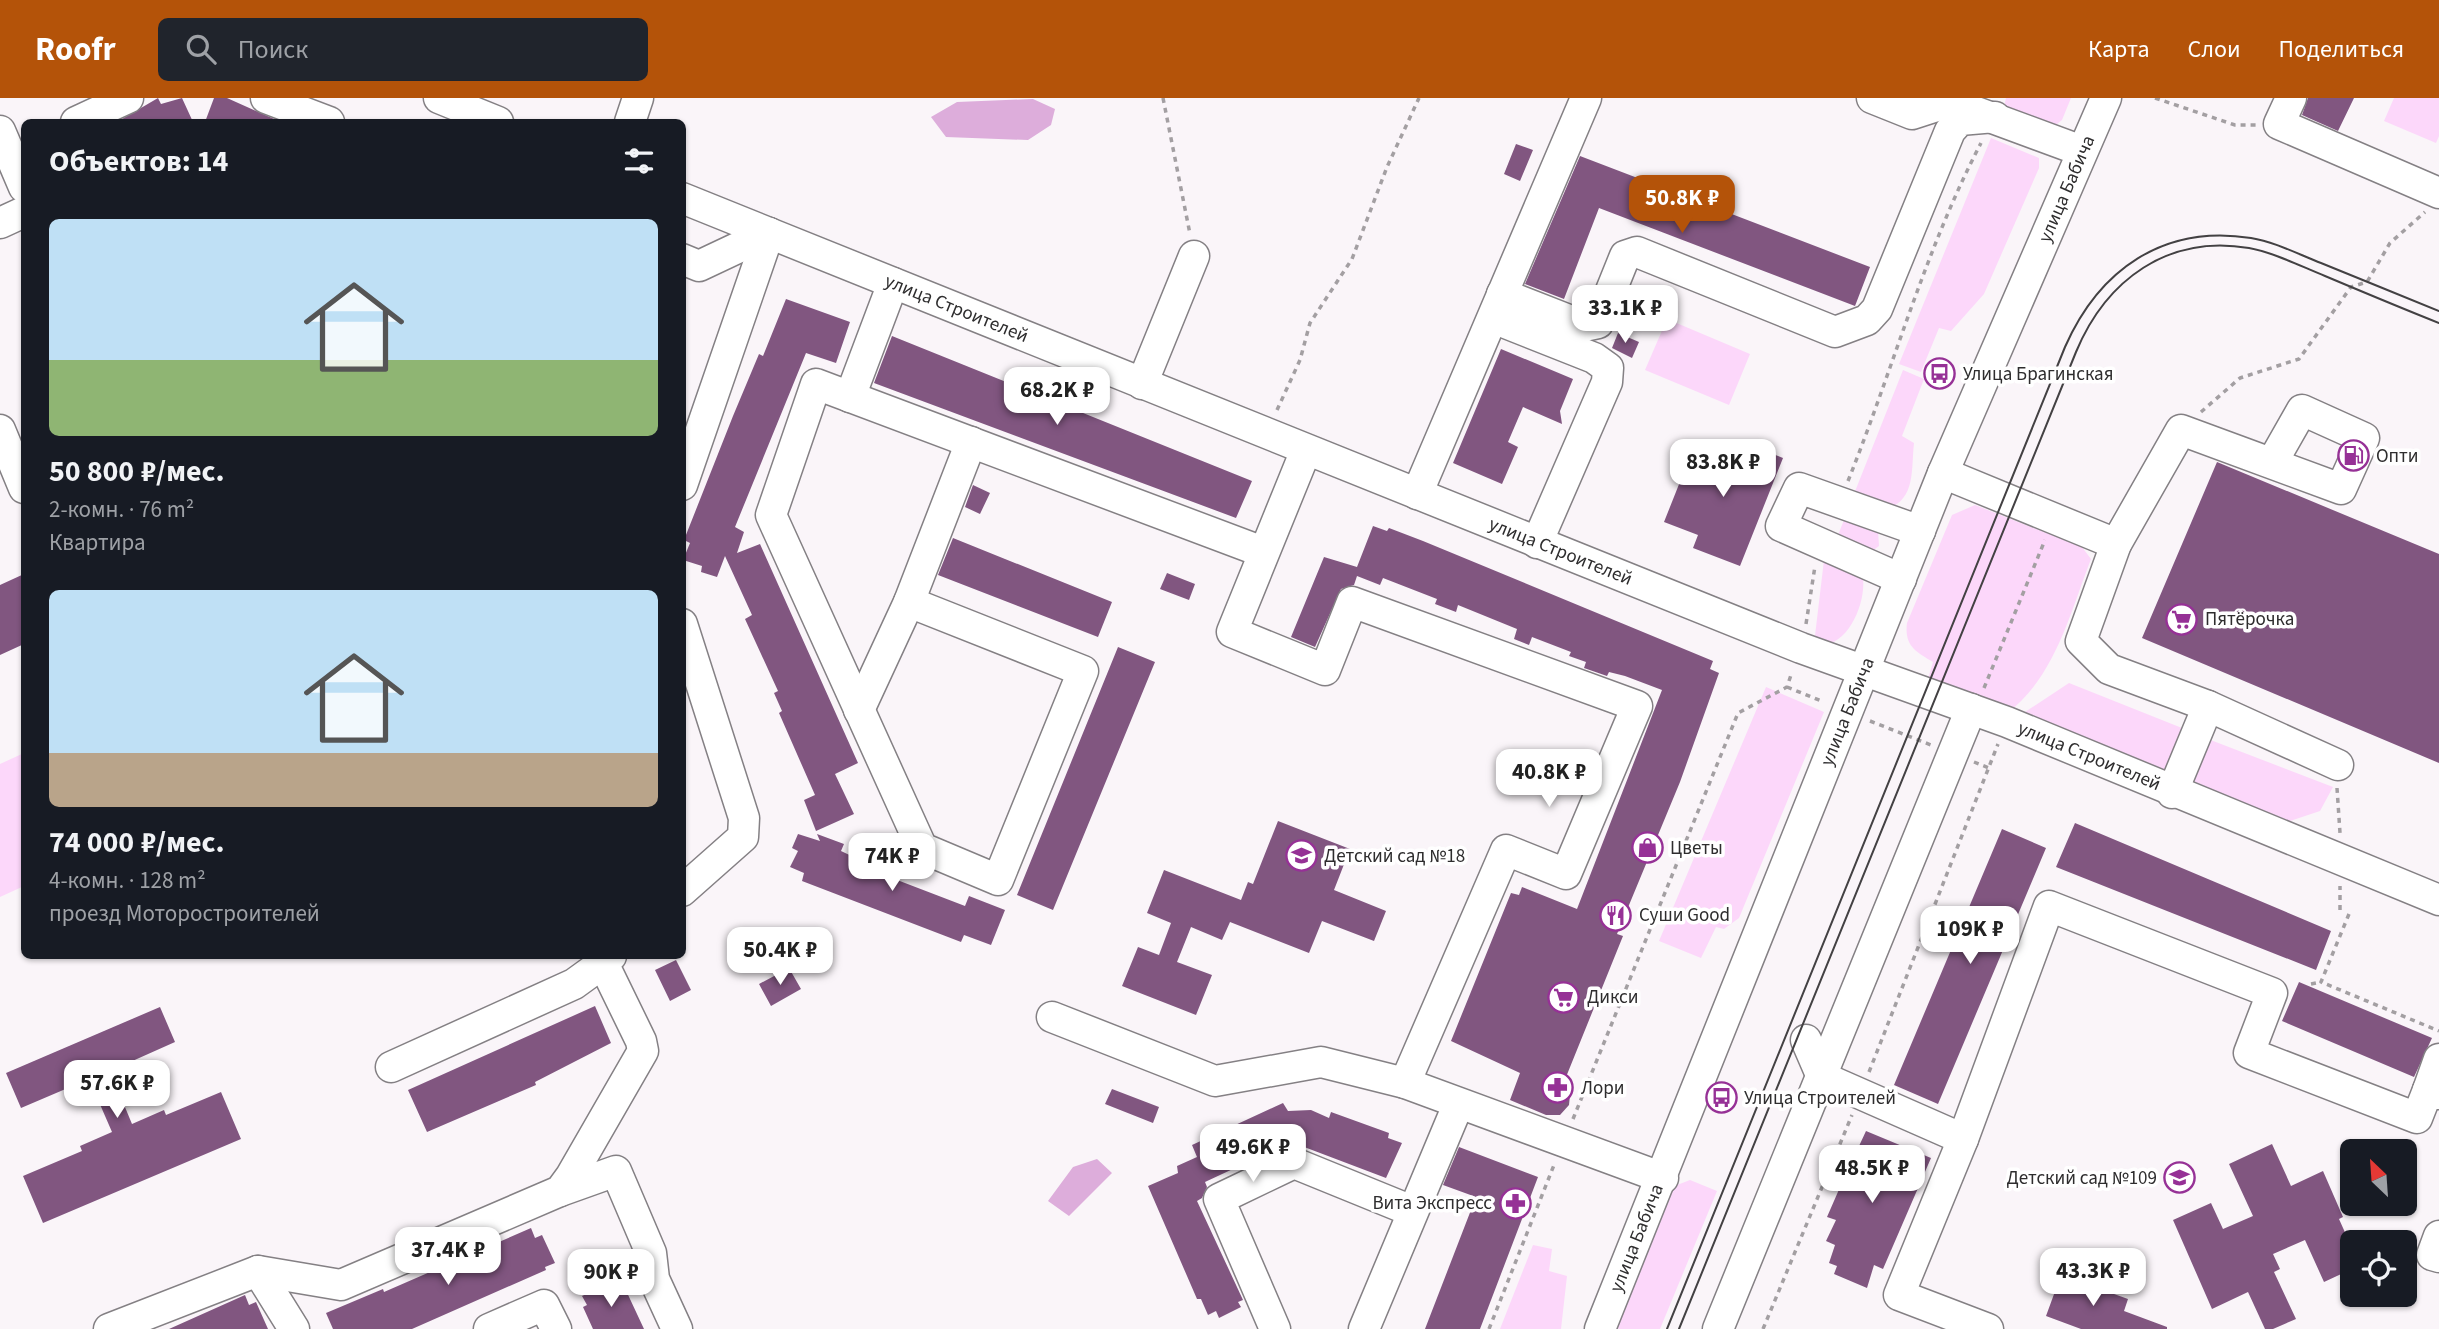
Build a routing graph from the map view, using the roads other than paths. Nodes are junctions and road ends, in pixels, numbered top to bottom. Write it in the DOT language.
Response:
graph roads {
  1 [pos="128,98"];
  2 [pos="266,98"];
  3 [pos="439,98"];
  4 [pos="638,98"];
  5 [pos="1586,98"];
  6 [pos="1872,98"];
  7 [pos="2106,98"];
  8 [pos="1950,100"];
  9 [pos="2285,111"];
  10 [pos="1994,117"];
  11 [pos="82,119"];
  12 [pos="321,119"];
  13 [pos="491,119"];
  14 [pos="631,119"];
  15 [pos="12,144"];
  16 [pos="2082,151"];
  17 [pos="21,176"];
  18 [pos="2437,192"];
  19 [pos="686,200"];
  20 [pos="21,213"];
  21 [pos="0,223"];
  22 [pos="769,233"];
  23 [pos="1194,256"];
  24 [pos="686,261"];
  25 [pos="893,283"];
  26 [pos="1497,306"];
  27 [pos="1142,384"];
  28 [pos="850,397"];
  29 [pos="0,430"];
  30 [pos="971,442"];
  31 [pos="1306,450"];
  32 [pos="2273,461"];
  33 [pos="686,473"];
  34 [pos="1943,473"];
  35 [pos="21,481"];
  36 [pos="1417,494"];
  37 [pos="1920,531"];
  38 [pos="1536,543"];
  39 [pos="2116,544"];
  40 [pos="1263,552"];
  41 [pos="1901,579"];
  42 [pos="909,602"];
  43 [pos="686,637"];
  44 [pos="1865,672"];
  45 [pos="2208,706"];
  46 [pos="859,710"];
  47 [pos="1973,710"];
  48 [pos="2338,765"];
  49 [pos="2172,793"];
  50 [pos="686,887"];
  51 [pos="2439,900"];
  52 [pos="604,959"];
  53 [pos="605,959"];
  54 [pos="1052,1017"];
  55 [pos="1806,1041"];
  56 [pos="2439,1059"];
  57 [pos="391,1067"];
  58 [pos="1822,1077"];
  59 [pos="1405,1083"];
  60 [pos="2433,1092"];
  61 [pos="1458,1105"];
  62 [pos="1963,1139"];
  63 [pos="1663,1178"];
  64 [pos="560,1191"];
  65 [pos="1412,1211"];
  66 [pos="2439,1236"];
  67 [pos="2439,1257"];
  68 [pos="258,1271"];
  69 [pos="109,1329"];
  70 [pos="294,1329"];
  71 [pos="489,1329"];
  72 [pos="556,1329"];
  73 [pos="677,1329"];
  74 [pos="1275,1329"];
  75 [pos="1363,1329"];
  76 [pos="1600,1329"];
  77 [pos="1718,1329"];
  78 [pos="1988,1329"];
  1 -- 11 [label="street"];
  2 -- 12 [label="street"];
  3 -- 13 [label="street"];
  4 -- 14 [label="street"];
  5 -- 26 [label="street"];
  6 -- 8 [label="street"];
  7 -- 16 [label="street, улица Бабича"];
  8 -- 10 [label="street"];
  9 -- 18 [label="street"];
  10 -- 16 [label="street"];
  10 -- 26 [label="street"];
  15 -- 17 [label="street"];
  16 -- 34 [label="street, улица Бабича"];
  19 -- 22 [label="street, улица Строителей"];
  20 -- 21 [label="street"];
  22 -- 24 [label="street"];
  22 -- 25 [label="street, улица Строителей"];
  22 -- 33 [label="street"];
  23 -- 27 [label="street"];
  25 -- 27 [label="street, улица Строителей"];
  25 -- 28 [label="street"];
  26 -- 36 [label="street"];
  26 -- 38 [label="street"];
  27 -- 31 [label="street, улица Строителей"];
  28 -- 30 [label="street"];
  28 -- 46 [label="street"];
  29 -- 35 [label="street"];
  30 -- 40 [label="street"];
  30 -- 42 [label="street"];
  31 -- 36 [label="street, улица Строителей"];
  31 -- 40 [label="street"];
  32 -- 39 [label="street"];
  34 -- 37 [label="street, улица Бабича"];
  34 -- 39 [label="street"];
  36 -- 38 [label="street, улица Строителей"];
  37 -- 41 [label="street, улица Бабича"];
  37 -- 41 [label="street"];
  38 -- 44 [label="street, улица Строителей"];
  39 -- 45 [label="street"];
  40 -- 59 [label="street"];
  41 -- 44 [label="street, улица Бабича"];
  42 -- 46 [label="street"];
  42 -- 46 [label="street"];
  43 -- 50 [label="street"];
  44 -- 47 [label="street, улица Строителей"];
  44 -- 63 [label="street, улица Бабича"];
  45 -- 48 [label="street"];
  45 -- 49 [label="street"];
  47 -- 49 [label="street, улица Строителей"];
  47 -- 58 [label="street"];
  49 -- 51 [label="street, улица Строителей"];
  52 -- 57 [label="street"];
  53 -- 64 [label="street"];
  54 -- 59 [label="street"];
  55 -- 58 [label="street"];
  56 -- 60 [label="street"];
  58 -- 62 [label="street"];
  58 -- 77 [label="street"];
  59 -- 61 [label="street"];
  60 -- 62 [label="street"];
  61 -- 63 [label="street"];
  61 -- 65 [label="street"];
  62 -- 78 [label="street"];
  63 -- 76 [label="street, улица Бабича"];
  64 -- 68 [label="street"];
  64 -- 73 [label="street"];
  65 -- 74 [label="street"];
  65 -- 75 [label="street"];
  66 -- 67 [label="street"];
  68 -- 69 [label="street"];
  68 -- 70 [label="street"];
  71 -- 72 [label="street"];
}
